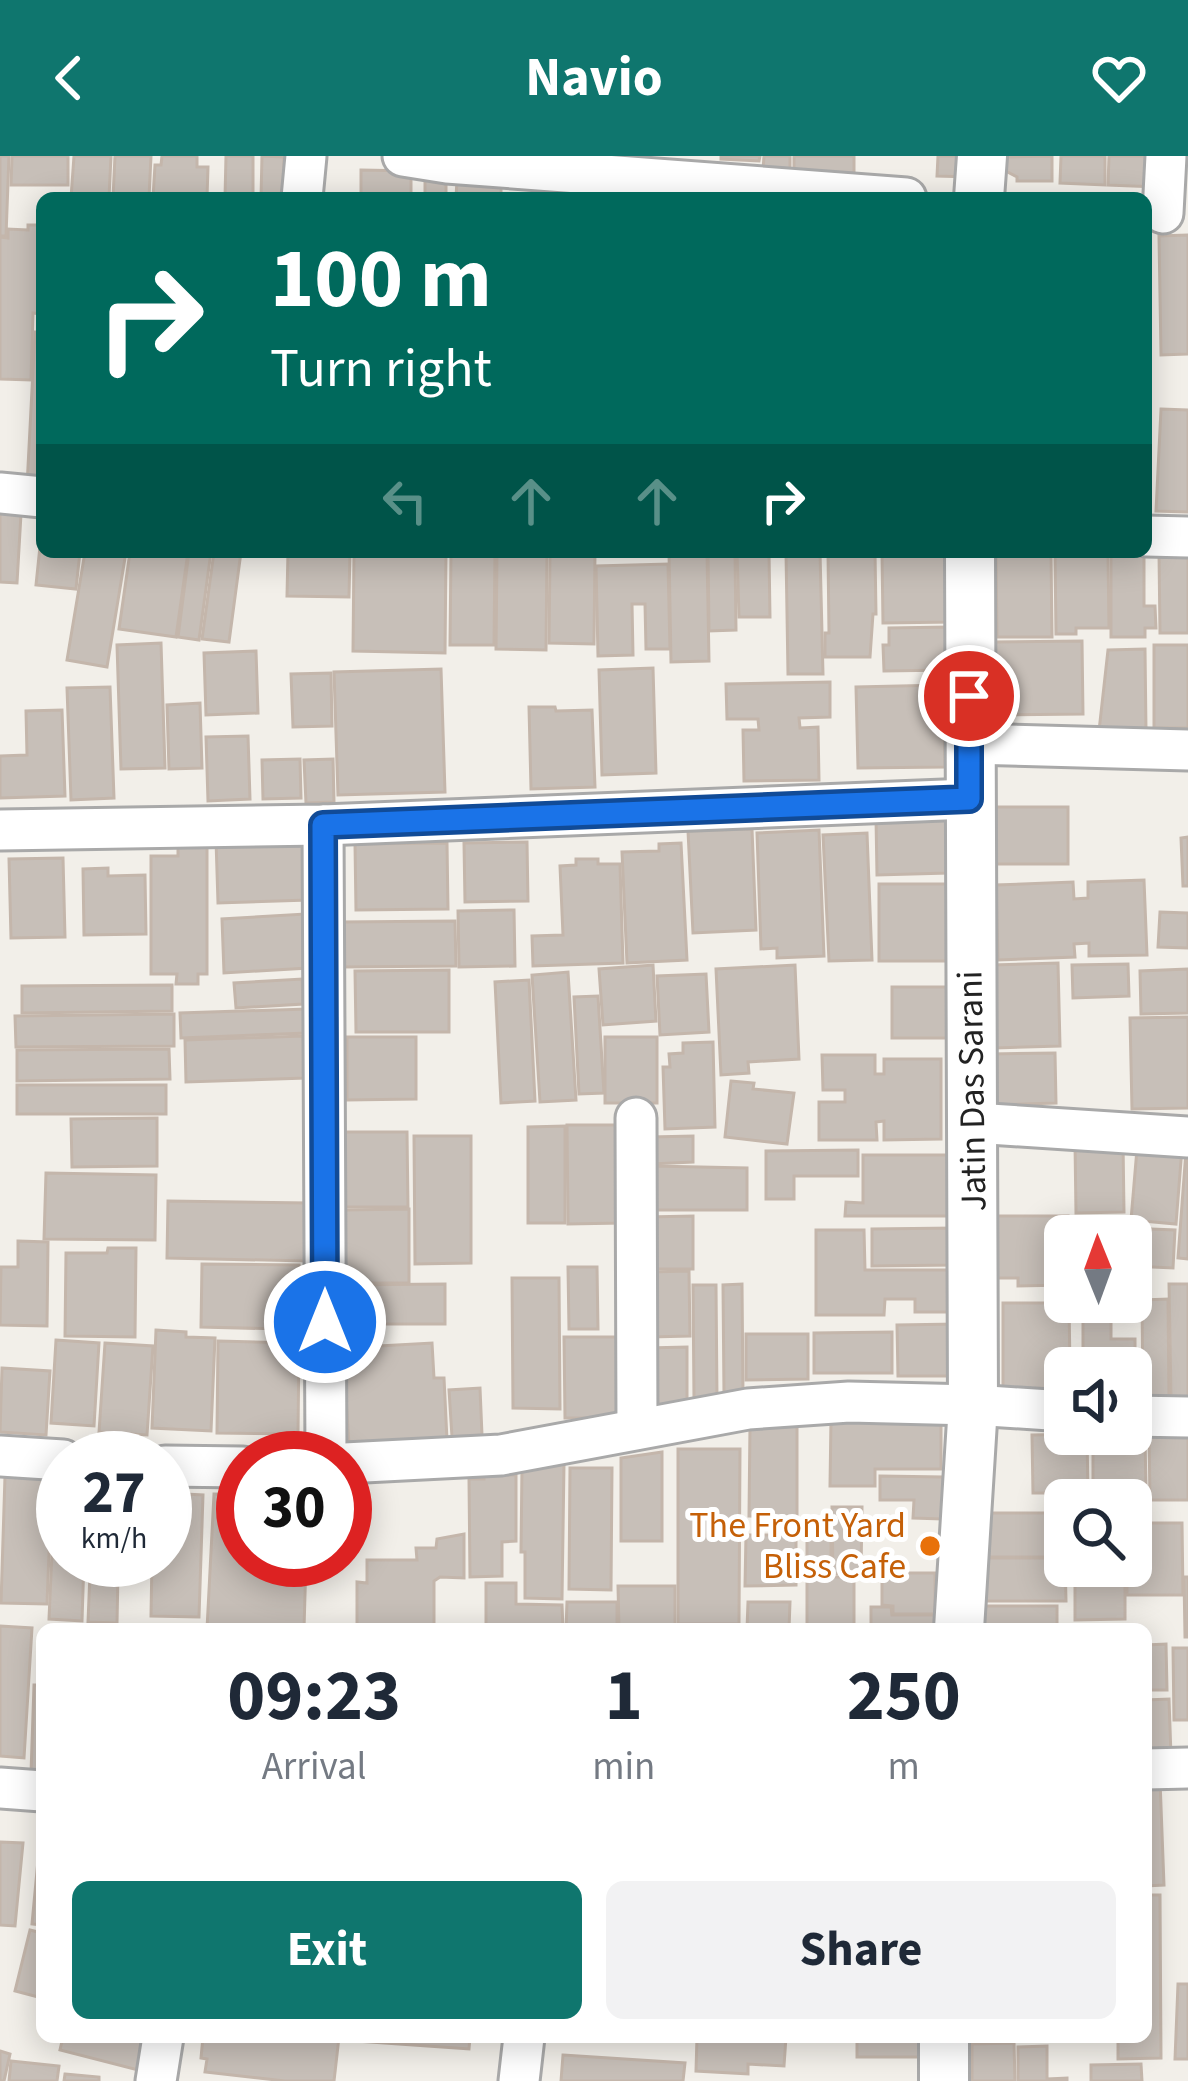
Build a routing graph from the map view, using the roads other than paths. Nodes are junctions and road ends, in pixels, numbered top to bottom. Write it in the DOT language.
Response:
graph roads {
  1 [pos="306,156"];
  2 [pos="403,156"];
  3 [pos="982,156"];
  4 [pos="1166,156"];
  5 [pos="303,192"];
  6 [pos="826,192"];
  7 [pos="979,192"];
  8 [pos="1166,214"];
  9 [pos="0,493"];
  10 [pos="36,496"];
  11 [pos="1152,536"];
  12 [pos="1188,537"];
  13 [pos="970,558"];
  14 [pos="969,743"];
  15 [pos="1188,750"];
  16 [pos="969,799"];
  17 [pos="323,825"];
  18 [pos="0,830"];
  19 [pos="636,1118"];
  20 [pos="974,1123"];
  21 [pos="1188,1137"];
  22 [pos="973,1405"];
  23 [pos="1044,1410"];
  24 [pos="1152,1416"];
  25 [pos="1188,1417"];
  26 [pos="637,1430"];
  27 [pos="326,1431"];
  28 [pos="0,1456"];
  29 [pos="36,1458"];
  30 [pos="372,1462"];
  31 [pos="959,1623"];
  32 [pos="1152,1768"];
  33 [pos="1188,1768"];
  34 [pos="0,1788"];
  35 [pos="36,1791"];
  36 [pos="162,2043"];
  37 [pos="523,2043"];
  38 [pos="944,2043"];
  39 [pos="156,2081"];
  40 [pos="519,2081"];
  41 [pos="944,2081"];
  1 -- 5 [label="street"];
  2 -- 6 [label="street"];
  3 -- 7 [label="street"];
  4 -- 8 [label="street"];
  9 -- 10 [label="street"];
  11 -- 12 [label="street"];
  13 -- 14 [label="street, Jatin Das Sarani"];
  14 -- 15 [label="street"];
  14 -- 16 [label="street, Jatin Das Sarani"];
  16 -- 17 [label="street"];
  16 -- 20 [label="street, Jatin Das Sarani"];
  17 -- 18 [label="street"];
  17 -- 27 [label="street"];
  19 -- 26 [label="street"];
  20 -- 21 [label="street"];
  20 -- 22 [label="street, Jatin Das Sarani"];
  22 -- 23 [label="street"];
  22 -- 26 [label="street"];
  22 -- 31 [label="street, Jatin Das Sarani"];
  24 -- 25 [label="street"];
  26 -- 30 [label="street"];
  28 -- 29 [label="street"];
  32 -- 33 [label="street"];
  34 -- 35 [label="street"];
  36 -- 39 [label="street"];
  37 -- 40 [label="street"];
  38 -- 41 [label="street"];
}
